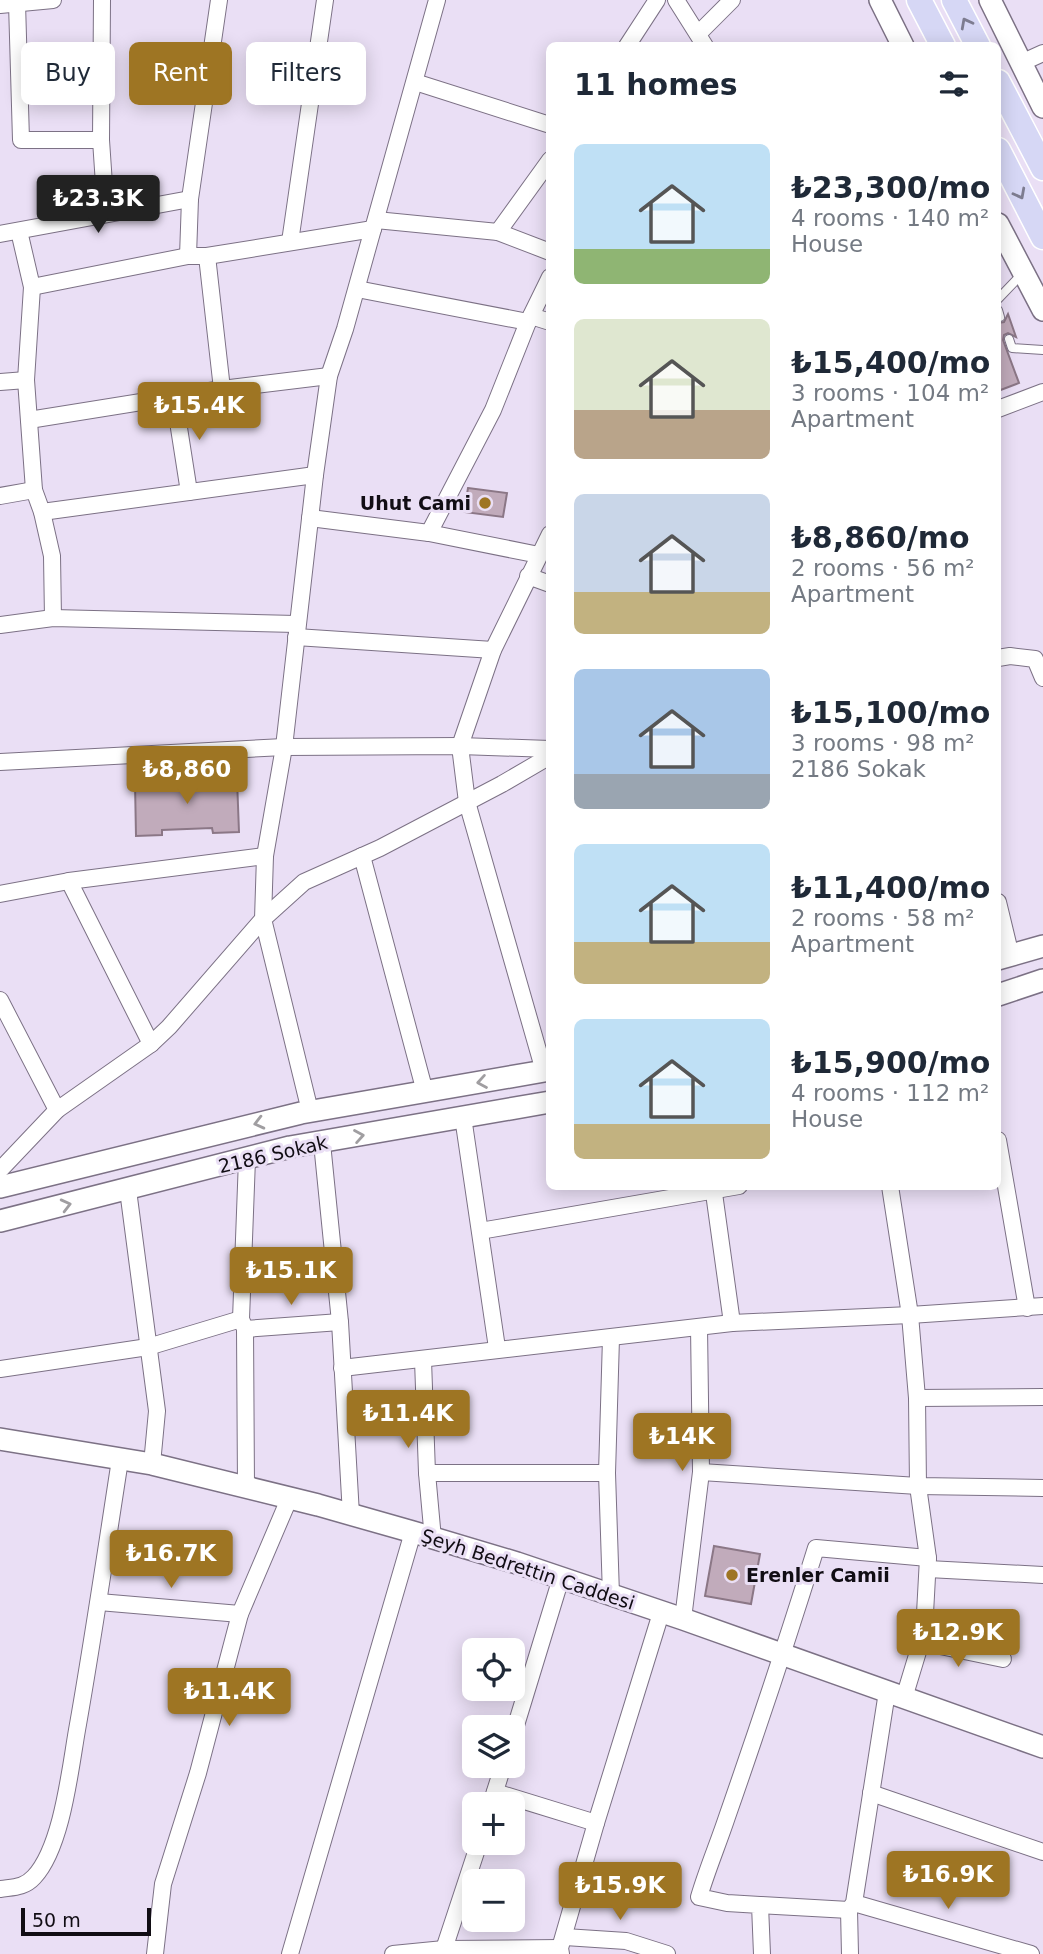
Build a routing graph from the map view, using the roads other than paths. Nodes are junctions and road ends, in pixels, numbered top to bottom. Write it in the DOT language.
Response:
graph roads {
  1 [pos="53,0"];
  2 [pos="103,0"];
  3 [pos="219,0"];
  4 [pos="324,0"];
  5 [pos="437,0"];
  6 [pos="657,0"];
  7 [pos="676,0"];
  8 [pos="732,0"];
  9 [pos="880,0"];
  10 [pos="919,0"];
  11 [pos="954,0"];
  12 [pos="990,0"];
  13 [pos="17,3"];
  14 [pos="0,5"];
  15 [pos="701,40"];
  16 [pos="630,42"];
  17 [pos="901,42"];
  18 [pos="941,42"];
  19 [pos="976,42"];
  20 [pos="1043,53"];
  21 [pos="1021,63"];
  22 [pos="415,82"];
  23 [pos="1001,88"];
  24 [pos="1043,107"];
  25 [pos="546,124"];
  26 [pos="101,140"];
  27 [pos="1001,156"];
  28 [pos="546,166"];
  29 [pos="1043,168"];
  30 [pos="191,199"];
  31 [pos="106,214"];
  32 [pos="375,224"];
  33 [pos="19,231"];
  34 [pos="1001,231"];
  35 [pos="498,232"];
  36 [pos="0,234"];
  37 [pos="1043,237"];
  38 [pos="290,242"];
  39 [pos="546,250"];
  40 [pos="188,256"];
  41 [pos="207,256"];
  42 [pos="1023,273"];
  43 [pos="546,285"];
  44 [pos="32,287"];
  45 [pos="356,289"];
  46 [pos="1001,296"];
  47 [pos="1043,310"];
  48 [pos="529,318"];
  49 [pos="546,321"];
  50 [pos="1009,339"];
  51 [pos="1043,350"];
  52 [pos="329,376"];
  53 [pos="26,380"];
  54 [pos="0,382"];
  55 [pos="222,388"];
  56 [pos="1043,392"];
  57 [pos="174,396"];
  58 [pos="1001,408"];
  59 [pos="29,420"];
  60 [pos="315,475"];
  61 [pos="34,490"];
  62 [pos="189,492"];
  63 [pos="0,496"];
  64 [pos="42,512"];
  65 [pos="310,518"];
  66 [pos="429,533"];
  67 [pos="546,542"];
  68 [pos="539,555"];
  69 [pos="528,576"];
  70 [pos="546,583"];
  71 [pos="53,618"];
  72 [pos="0,625"];
  73 [pos="296,631"];
  74 [pos="493,650"];
  75 [pos="1001,657"];
  76 [pos="1043,678"];
  77 [pos="460,746"];
  78 [pos="284,747"];
  79 [pos="546,749"];
  80 [pos="546,758"];
  81 [pos="0,762"];
  82 [pos="467,802"];
  83 [pos="265,856"];
  84 [pos="362,856"];
  85 [pos="69,881"];
  86 [pos="0,894"];
  87 [pos="263,919"];
  88 [pos="1001,930"];
  89 [pos="1043,937"];
  90 [pos="1043,946"];
  91 [pos="1004,958"];
  92 [pos="1043,980"];
  93 [pos="1001,994"];
  94 [pos="0,1000"];
  95 [pos="7,1032"];
  96 [pos="151,1044"];
  97 [pos="546,1068"];
  98 [pos="546,1071"];
  99 [pos="425,1091"];
  100 [pos="546,1103"];
  101 [pos="57,1110"];
  102 [pos="310,1111"];
  103 [pos="463,1117"];
  104 [pos="322,1143"];
  105 [pos="1001,1154"];
  106 [pos="247,1159"];
  107 [pos="0,1170"];
  108 [pos="0,1187"];
  109 [pos="128,1190"];
  110 [pos="702,1190"];
  111 [pos="713,1190"];
  112 [pos="891,1190"];
  113 [pos="0,1221"];
  114 [pos="480,1231"];
  115 [pos="1035,1307"];
  116 [pos="911,1315"];
  117 [pos="340,1322"];
  118 [pos="732,1323"];
  119 [pos="243,1324"];
  120 [pos="699,1327"];
  121 [pos="611,1338"];
  122 [pos="148,1347"];
  123 [pos="497,1348"];
  124 [pos="423,1360"];
  125 [pos="342,1368"];
  126 [pos="0,1369"];
  127 [pos="1043,1397"];
  128 [pos="917,1398"];
  129 [pos="0,1439"];
  130 [pos="120,1460"];
  131 [pos="152,1464"];
  132 [pos="701,1472"];
  133 [pos="427,1473"];
  134 [pos="607,1473"];
  135 [pos="918,1486"];
  136 [pos="246,1487"];
  137 [pos="1043,1488"];
  138 [pos="289,1499"];
  139 [pos="351,1515"];
  140 [pos="423,1535"];
  141 [pos="928,1563"];
  142 [pos="1043,1574"];
  143 [pos="561,1578"];
  144 [pos="611,1595"];
  145 [pos="99,1602"];
  146 [pos="661,1613"];
  147 [pos="240,1614"];
  148 [pos="683,1619"];
  149 [pos="921,1642"];
  150 [pos="782,1655"];
  151 [pos="1003,1659"];
  152 [pos="895,1695"];
  153 [pos="519,1715"];
  154 [pos="1043,1746"];
  155 [pos="871,1793"];
  156 [pos="525,1806"];
  157 [pos="596,1823"];
  158 [pos="1043,1852"];
  159 [pos="475,1855"];
  160 [pos="0,1889"];
  161 [pos="760,1905"];
  162 [pos="852,1907"];
  163 [pos="562,1946"];
  164 [pos="522,1951"];
  165 [pos="444,1952"];
  166 [pos="155,1954"];
  167 [pos="289,1954"];
  168 [pos="393,1954"];
  169 [pos="667,1954"];
  170 [pos="762,1954"];
  171 [pos="850,1954"];
  172 [pos="1031,1954"];
  1 -- 13 [label="street"];
  2 -- 26 [label="street"];
  3 -- 30 [label="street"];
  4 -- 38 [label="street"];
  5 -- 22 [label="street"];
  6 -- 16 [label="street"];
  7 -- 15 [label="street"];
  8 -- 15 [label="street"];
  9 -- 17 [label="main road"];
  10 -- 18 [label="main road"];
  19 -- 11 [label="main road, one-way"];
  12 -- 21 [label="main road"];
  13 -- 14 [label="street"];
  13 -- 26 [label="street"];
  20 -- 21 [label="street"];
  21 -- 24 [label="main road"];
  22 -- 25 [label="street"];
  22 -- 32 [label="street"];
  23 -- 29 [label="main road"];
  26 -- 31 [label="street"];
  27 -- 37 [label="main road, one-way"];
  28 -- 35 [label="street"];
  30 -- 31 [label="street"];
  30 -- 40 [label="street"];
  31 -- 33 [label="street"];
  32 -- 35 [label="street"];
  32 -- 38 [label="street"];
  32 -- 45 [label="street"];
  33 -- 36 [label="street"];
  33 -- 44 [label="street"];
  34 -- 42 [label="main road"];
  35 -- 39 [label="street"];
  38 -- 41 [label="street"];
  40 -- 41 [label="street"];
  40 -- 44 [label="street"];
  41 -- 55 [label="street"];
  42 -- 46 [label="lane"];
  42 -- 47 [label="main road"];
  43 -- 48 [label="street"];
  44 -- 53 [label="street"];
  45 -- 48 [label="street"];
  45 -- 52 [label="street"];
  48 -- 49 [label="street"];
  48 -- 66 [label="street"];
  50 -- 51 [label="lane"];
  52 -- 55 [label="street"];
  52 -- 60 [label="street"];
  53 -- 54 [label="street"];
  53 -- 59 [label="street"];
  55 -- 57 [label="street"];
  56 -- 58 [label="street"];
  57 -- 59 [label="street"];
  57 -- 62 [label="street"];
  59 -- 61 [label="street"];
  60 -- 62 [label="street"];
  60 -- 65 [label="street"];
  61 -- 63 [label="street"];
  61 -- 64 [label="street"];
  62 -- 64 [label="street"];
  64 -- 71 [label="street"];
  65 -- 66 [label="street"];
  65 -- 73 [label="street"];
  66 -- 68 [label="street"];
  67 -- 68 [label="street"];
  68 -- 69 [label="street"];
  69 -- 70 [label="street"];
  69 -- 74 [label="street"];
  71 -- 72 [label="street"];
  71 -- 73 [label="street"];
  73 -- 74 [label="street"];
  73 -- 78 [label="street"];
  74 -- 77 [label="street"];
  75 -- 76 [label="street"];
  77 -- 78 [label="street"];
  77 -- 79 [label="street"];
  77 -- 82 [label="street"];
  78 -- 81 [label="street"];
  78 -- 83 [label="street"];
  80 -- 82 [label="street"];
  82 -- 84 [label="street"];
  82 -- 97 [label="street"];
  83 -- 85 [label="street"];
  83 -- 87 [label="street"];
  84 -- 87 [label="street"];
  84 -- 99 [label="street"];
  85 -- 86 [label="street"];
  85 -- 96 [label="street"];
  87 -- 96 [label="street"];
  87 -- 102 [label="street"];
  88 -- 91 [label="street"];
  89 -- 91 [label="main road"];
  90 -- 91 [label="main road"];
  92 -- 93 [label="main road"];
  94 -- 95 [label="street"];
  95 -- 101 [label="street"];
  96 -- 101 [label="street"];
  98 -- 99 [label="main road, 2186 Sokak, one-way"];
  99 -- 102 [label="main road, 2186 Sokak"];
  100 -- 103 [label="main road, 2186 Sokak"];
  101 -- 107 [label="street"];
  102 -- 108 [label="main road, 2186 Sokak, one-way"];
  104 -- 103 [label="main road, 2186 Sokak, one-way"];
  103 -- 114 [label="street"];
  104 -- 106 [label="main road, 2186 Sokak"];
  104 -- 117 [label="street"];
  105 -- 115 [label="street"];
  106 -- 109 [label="main road, 2186 Sokak"];
  106 -- 119 [label="street"];
  113 -- 109 [label="main road, 2186 Sokak, one-way"];
  109 -- 122 [label="street"];
  110 -- 114 [label="street"];
  111 -- 118 [label="street"];
  112 -- 116 [label="street"];
  114 -- 123 [label="street"];
  115 -- 116 [label="street"];
  116 -- 118 [label="street"];
  116 -- 128 [label="street"];
  117 -- 119 [label="street"];
  117 -- 125 [label="street"];
  118 -- 120 [label="street"];
  119 -- 122 [label="street"];
  119 -- 136 [label="street"];
  120 -- 121 [label="street"];
  120 -- 132 [label="street"];
  121 -- 123 [label="street"];
  121 -- 134 [label="street"];
  122 -- 126 [label="street"];
  122 -- 131 [label="street"];
  123 -- 124 [label="street"];
  124 -- 125 [label="street"];
  124 -- 133 [label="street"];
  125 -- 139 [label="street"];
  127 -- 128 [label="street"];
  128 -- 135 [label="street"];
  129 -- 130 [label="main road, Şeyh Bedrettin Caddesi"];
  130 -- 131 [label="main road, Şeyh Bedrettin Caddesi"];
  130 -- 145 [label="street"];
  131 -- 136 [label="main road, Şeyh Bedrettin Caddesi"];
  132 -- 135 [label="street"];
  132 -- 148 [label="street"];
  133 -- 134 [label="street"];
  133 -- 140 [label="street"];
  134 -- 144 [label="street"];
  135 -- 137 [label="street"];
  135 -- 141 [label="street"];
  136 -- 138 [label="main road, Şeyh Bedrettin Caddesi"];
  138 -- 139 [label="main road, Şeyh Bedrettin Caddesi"];
  138 -- 147 [label="street"];
  139 -- 140 [label="main road, Şeyh Bedrettin Caddesi"];
  140 -- 143 [label="main road, Şeyh Bedrettin Caddesi"];
  140 -- 167 [label="street"];
  141 -- 142 [label="street"];
  141 -- 149 [label="street"];
  141 -- 150 [label="street"];
  143 -- 144 [label="main road, Şeyh Bedrettin Caddesi"];
  143 -- 153 [label="street"];
  144 -- 146 [label="main road, Şeyh Bedrettin Caddesi"];
  145 -- 147 [label="street"];
  145 -- 160 [label="street"];
  146 -- 148 [label="main road, Şeyh Bedrettin Caddesi"];
  146 -- 157 [label="street"];
  147 -- 166 [label="street"];
  148 -- 150 [label="main road, Şeyh Bedrettin Caddesi"];
  149 -- 151 [label="street"];
  149 -- 152 [label="street"];
  150 -- 152 [label="main road, Şeyh Bedrettin Caddesi"];
  150 -- 161 [label="street"];
  152 -- 154 [label="main road, Şeyh Bedrettin Caddesi"];
  152 -- 155 [label="street"];
  155 -- 158 [label="street"];
  155 -- 162 [label="street"];
  156 -- 157 [label="street"];
  157 -- 163 [label="street"];
  159 -- 165 [label="street"];
  161 -- 162 [label="street"];
  161 -- 170 [label="street"];
  162 -- 171 [label="street"];
  162 -- 172 [label="street"];
  163 -- 164 [label="street"];
  163 -- 169 [label="street"];
  164 -- 165 [label="street"];
  165 -- 168 [label="street"];
}
